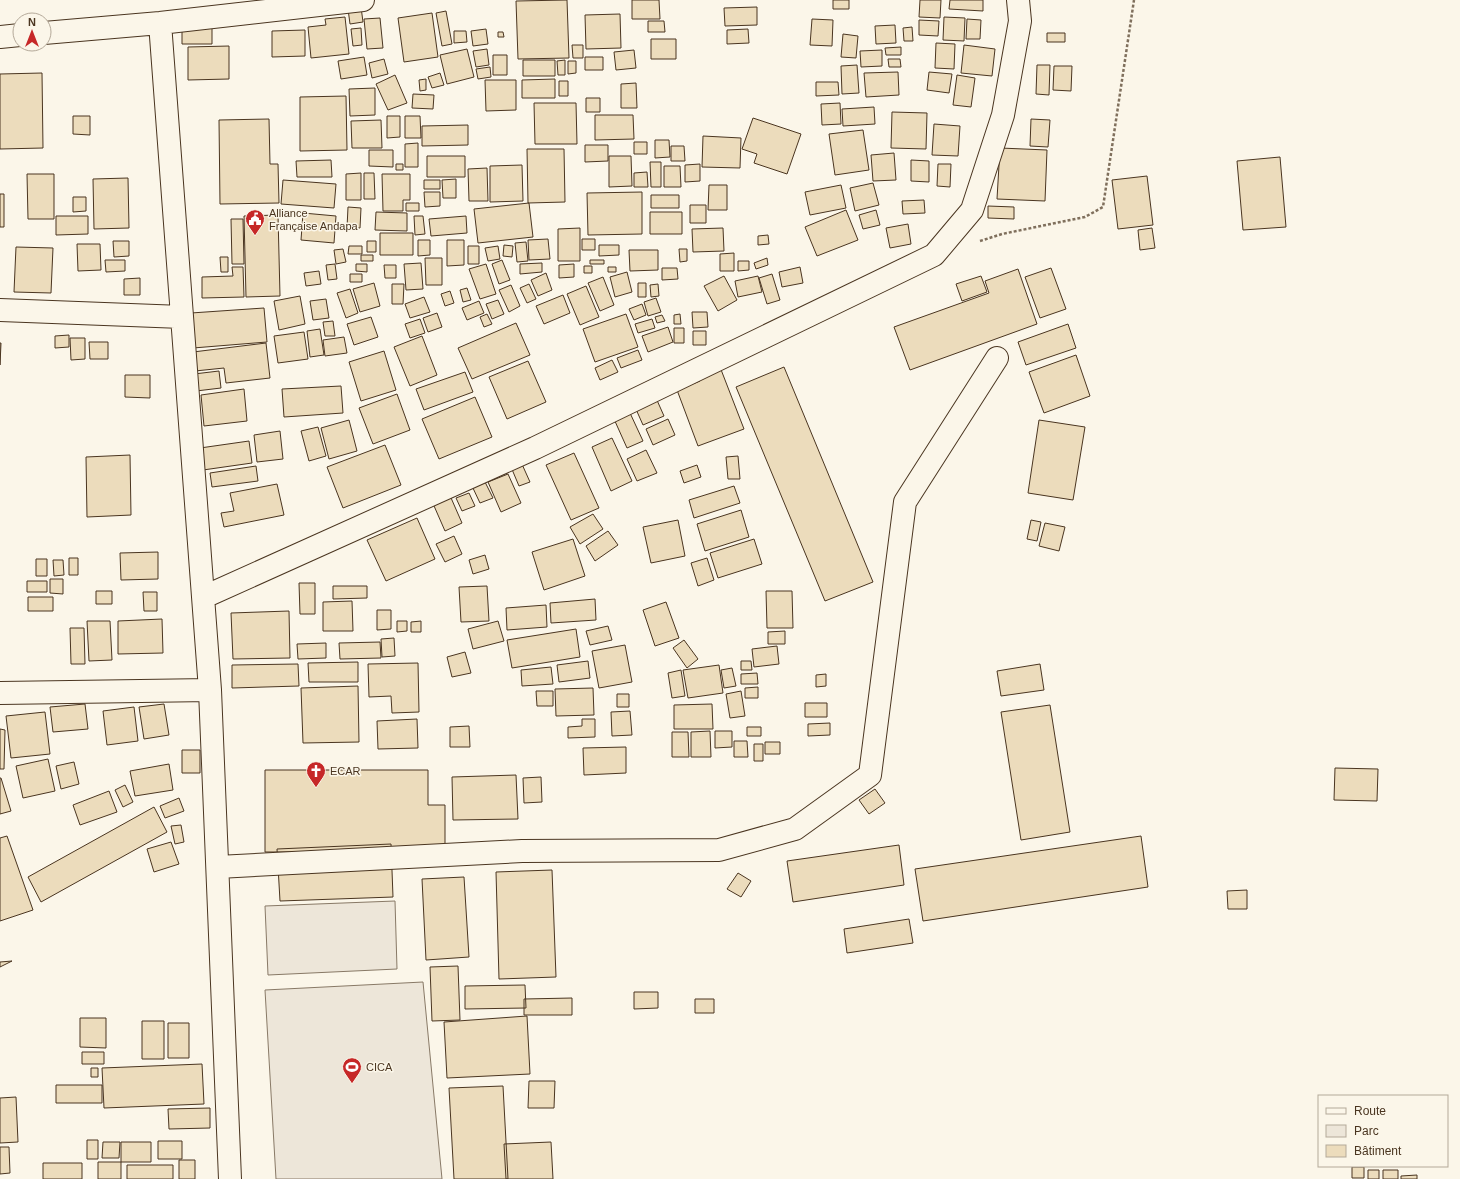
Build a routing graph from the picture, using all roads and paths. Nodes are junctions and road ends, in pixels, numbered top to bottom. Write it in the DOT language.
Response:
graph roads {
  1 [pos="363,0"];
  2 [pos="1018,0"];
  3 [pos="1134,0"];
  4 [pos="160,23"];
  5 [pos="52,32"];
  6 [pos="12,36"];
  7 [pos="0,37"];
  8 [pos="980,241"];
  9 [pos="0,310"];
  10 [pos="182,317"];
  11 [pos="996,358"];
  12 [pos="204,597"];
  13 [pos="210,690"];
  14 [pos="0,692"];
  15 [pos="218,867"];
  16 [pos="230,1179"];
  1 -- 4 [label="street"];
  2 -- 12 [label="street"];
  3 -- 8 [label="path"];
  4 -- 5 [label="street"];
  4 -- 10 [label="street"];
  6 -- 7 [label="street"];
  9 -- 10 [label="street"];
  10 -- 12 [label="street"];
  11 -- 15 [label="street"];
  12 -- 13 [label="street"];
  13 -- 14 [label="street"];
  13 -- 15 [label="street"];
  15 -- 16 [label="street"];
}
